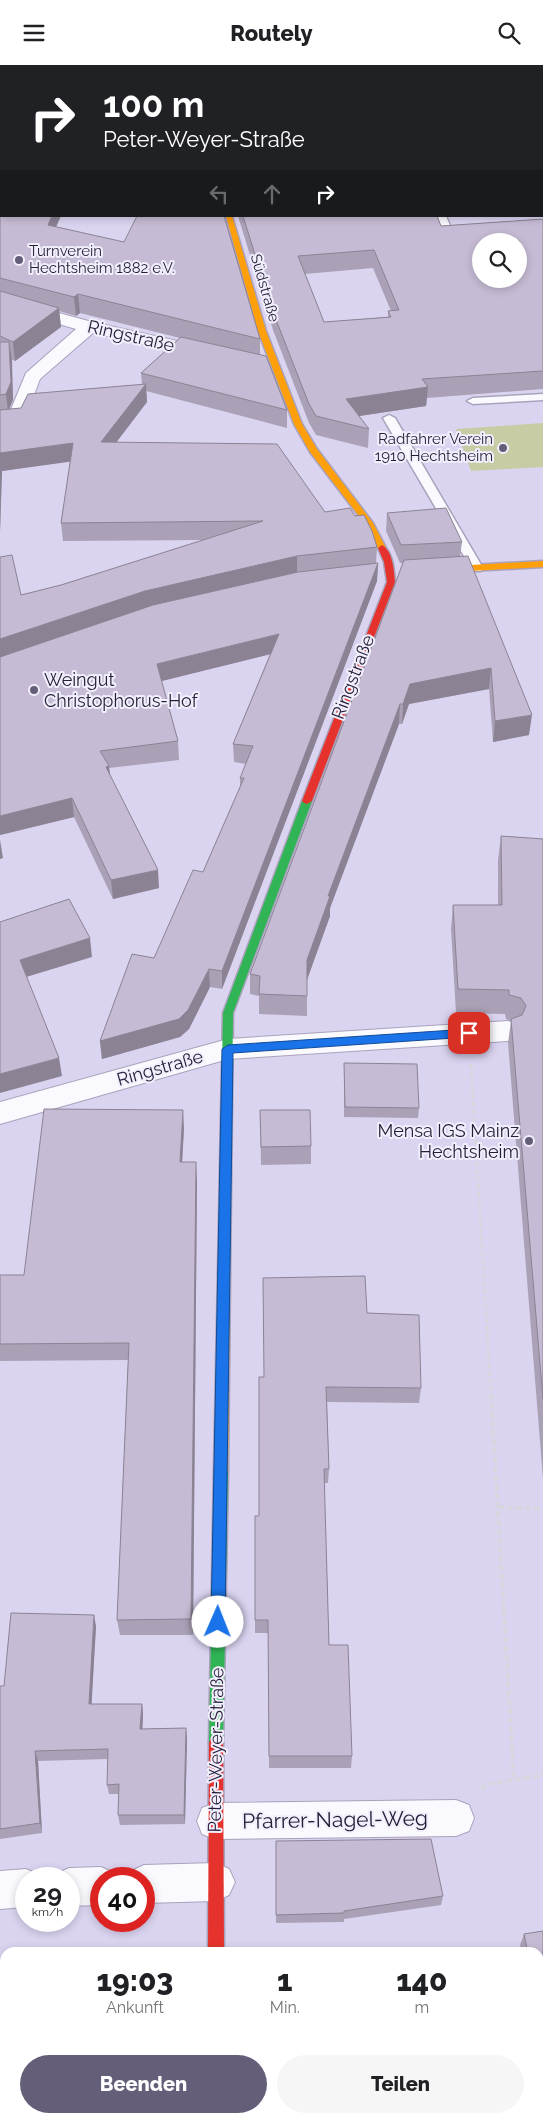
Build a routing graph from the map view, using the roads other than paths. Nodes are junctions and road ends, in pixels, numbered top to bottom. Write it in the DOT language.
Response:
graph roads {
  1 [pos="229,217"];
  2 [pos="441,217"];
  3 [pos="446,228"];
  4 [pos="0,302"];
  5 [pos="89,327"];
  6 [pos="225,357"];
  7 [pos="254,363"];
  8 [pos="273,368"];
  9 [pos="543,397"];
  10 [pos="473,401"];
  11 [pos="389,418"];
  12 [pos="0,420"];
  13 [pos="543,564"];
  14 [pos="477,568"];
  15 [pos="420,571"];
  16 [pos="508,1031"];
  17 [pos="228,1049"];
  18 [pos="0,1113"];
  19 [pos="456,1818"];
  20 [pos="215,1821"];
  21 [pos="216,1882"];
  22 [pos="155,1885"];
  23 [pos="15,1889"];
  24 [pos="0,1890"];
  25 [pos="216,1947"];
  1 -- 8 [label="street, Südstraße"];
  2 -- 3 [label="lane"];
  4 -- 5 [label="street, Ringstraße"];
  5 -- 6 [label="street, Ringstraße"];
  5 -- 12 [label="street"];
  7 -- 8 [label="street"];
  8 -- 17 [label="street, Ringstraße"];
  9 -- 10 [label="lane"];
  11 -- 14 [label="lane"];
  13 -- 14 [label="street"];
  14 -- 15 [label="street"];
  16 -- 17 [label="street"];
  17 -- 18 [label="street, Ringstraße"];
  17 -- 20 [label="street, Peter-Weyer-Straße"];
  19 -- 20 [label="street, Pfarrer-Nagel-Weg"];
  20 -- 21 [label="street, Peter-Weyer-Straße"];
  21 -- 22 [label="street"];
  21 -- 25 [label="street, Peter-Weyer-Straße"];
  23 -- 24 [label="street"];
}
